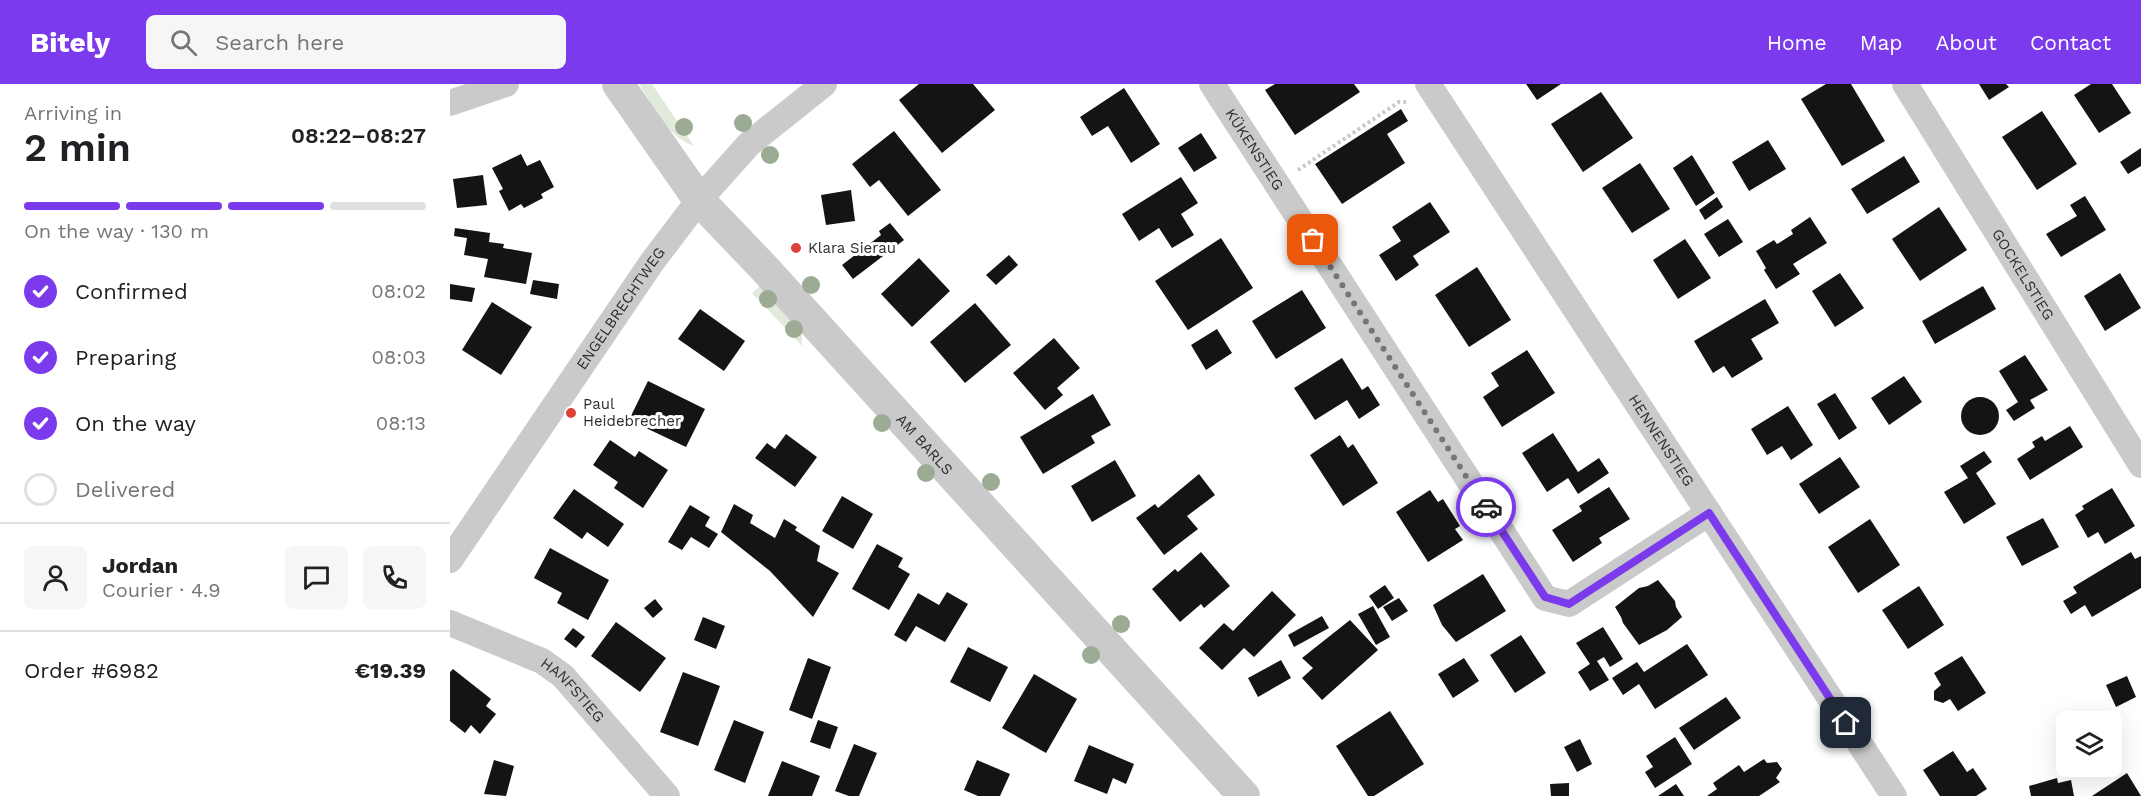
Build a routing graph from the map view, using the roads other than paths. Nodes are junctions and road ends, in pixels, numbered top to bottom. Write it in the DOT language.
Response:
graph roads {
  1 [pos="507,84"];
  2 [pos="618,84"];
  3 [pos="824,84"];
  4 [pos="1212,84"];
  5 [pos="1905,84"];
  6 [pos="1421,91"];
  7 [pos="450,103"];
  8 [pos="699,200"];
  9 [pos="2141,465"];
  10 [pos="1709,513"];
  11 [pos="450,560"];
  12 [pos="450,623"];
  13 [pos="667,796"];
  14 [pos="1244,796"];
  15 [pos="1894,796"];
  1 -- 7 [label="street"];
  2 -- 8 [label="street, AM BARLS"];
  3 -- 8 [label="street, ENGELBRECHTWEG"];
  4 -- 10 [label="street, KÜKENSTIEG"];
  5 -- 9 [label="street, GOCKELSTIEG"];
  6 -- 10 [label="street, HENNENSTIEG"];
  8 -- 11 [label="street, ENGELBRECHTWEG"];
  8 -- 14 [label="street, AM BARLS"];
  10 -- 15 [label="street, HENNENSTIEG"];
  12 -- 13 [label="street, HANFSTIEG"];
}
